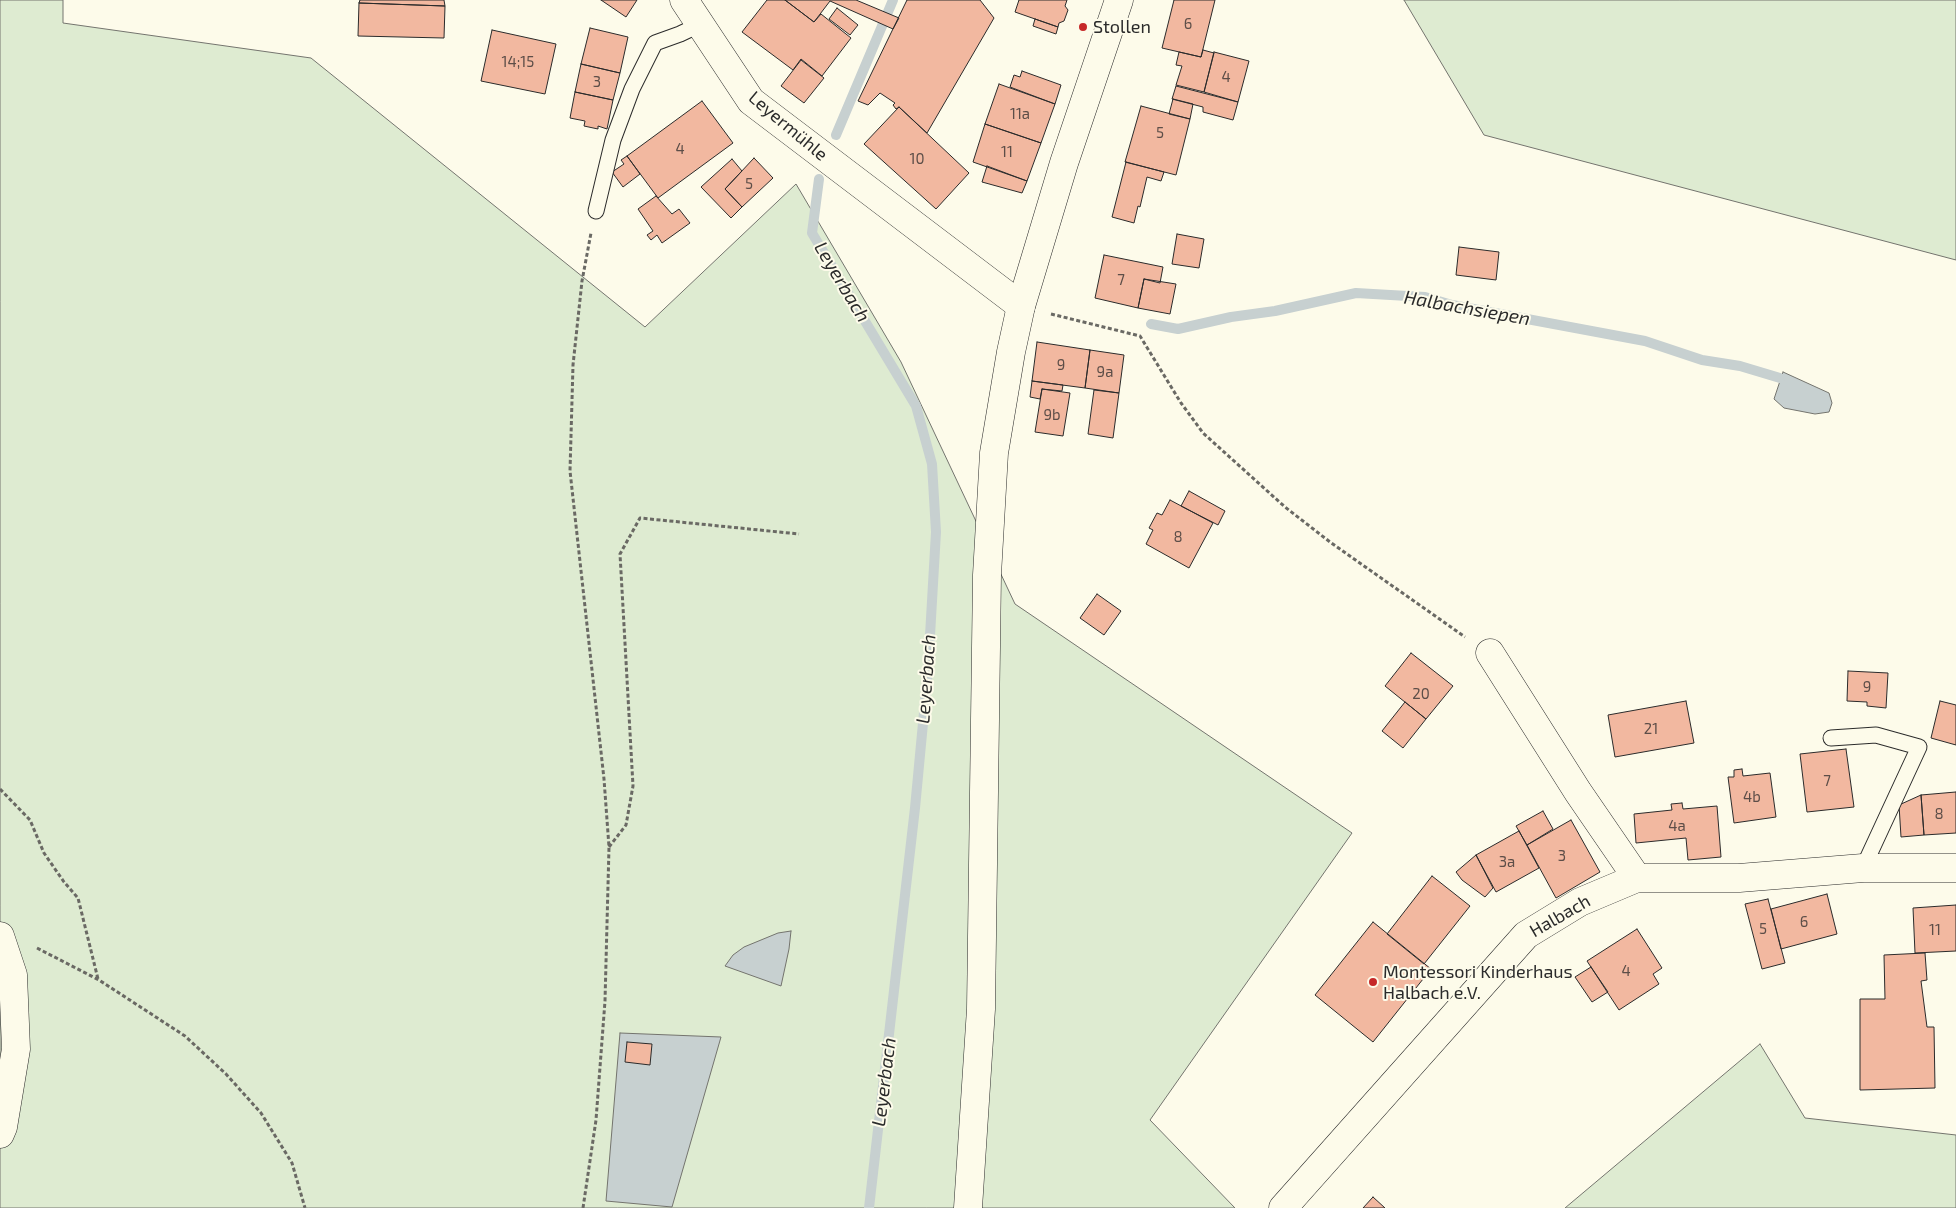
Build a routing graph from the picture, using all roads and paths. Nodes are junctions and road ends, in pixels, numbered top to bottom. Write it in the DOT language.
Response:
graph roads {
  1 [pos="684,0"];
  2 [pos="1119,0"];
  3 [pos="701,24"];
  4 [pos="596,211"];
  5 [pos="1021,306"];
  6 [pos="799,534"];
  7 [pos="1490,653"];
  8 [pos="1831,738"];
  9 [pos="0,789"];
  10 [pos="609,847"];
  11 [pos="1863,868"];
  12 [pos="1956,868"];
  13 [pos="1637,878"];
  14 [pos="4,947"];
  15 [pos="98,980"];
  16 [pos="0,1134"];
  17 [pos="305,1208"];
  18 [pos="583,1208"];
  19 [pos="968,1208"];
  20 [pos="1283,1208"];
  1 -- 3 [label="street, Leyermühle"];
  2 -- 5 [label="street"];
  3 -- 4 [label="lane"];
  3 -- 5 [label="street, Leyermühle"];
  4 -- 10 [label="path"];
  5 -- 7 [label="path"];
  5 -- 19 [label="street"];
  6 -- 10 [label="path"];
  7 -- 13 [label="street"];
  8 -- 11 [label="lane"];
  9 -- 15 [label="path"];
  10 -- 18 [label="path"];
  11 -- 12 [label="street, Halbach"];
  11 -- 13 [label="street, Halbach"];
  13 -- 20 [label="street, Halbach"];
  14 -- 15 [label="path"];
  14 -- 16 [label="street"];
  15 -- 17 [label="path"];
}
